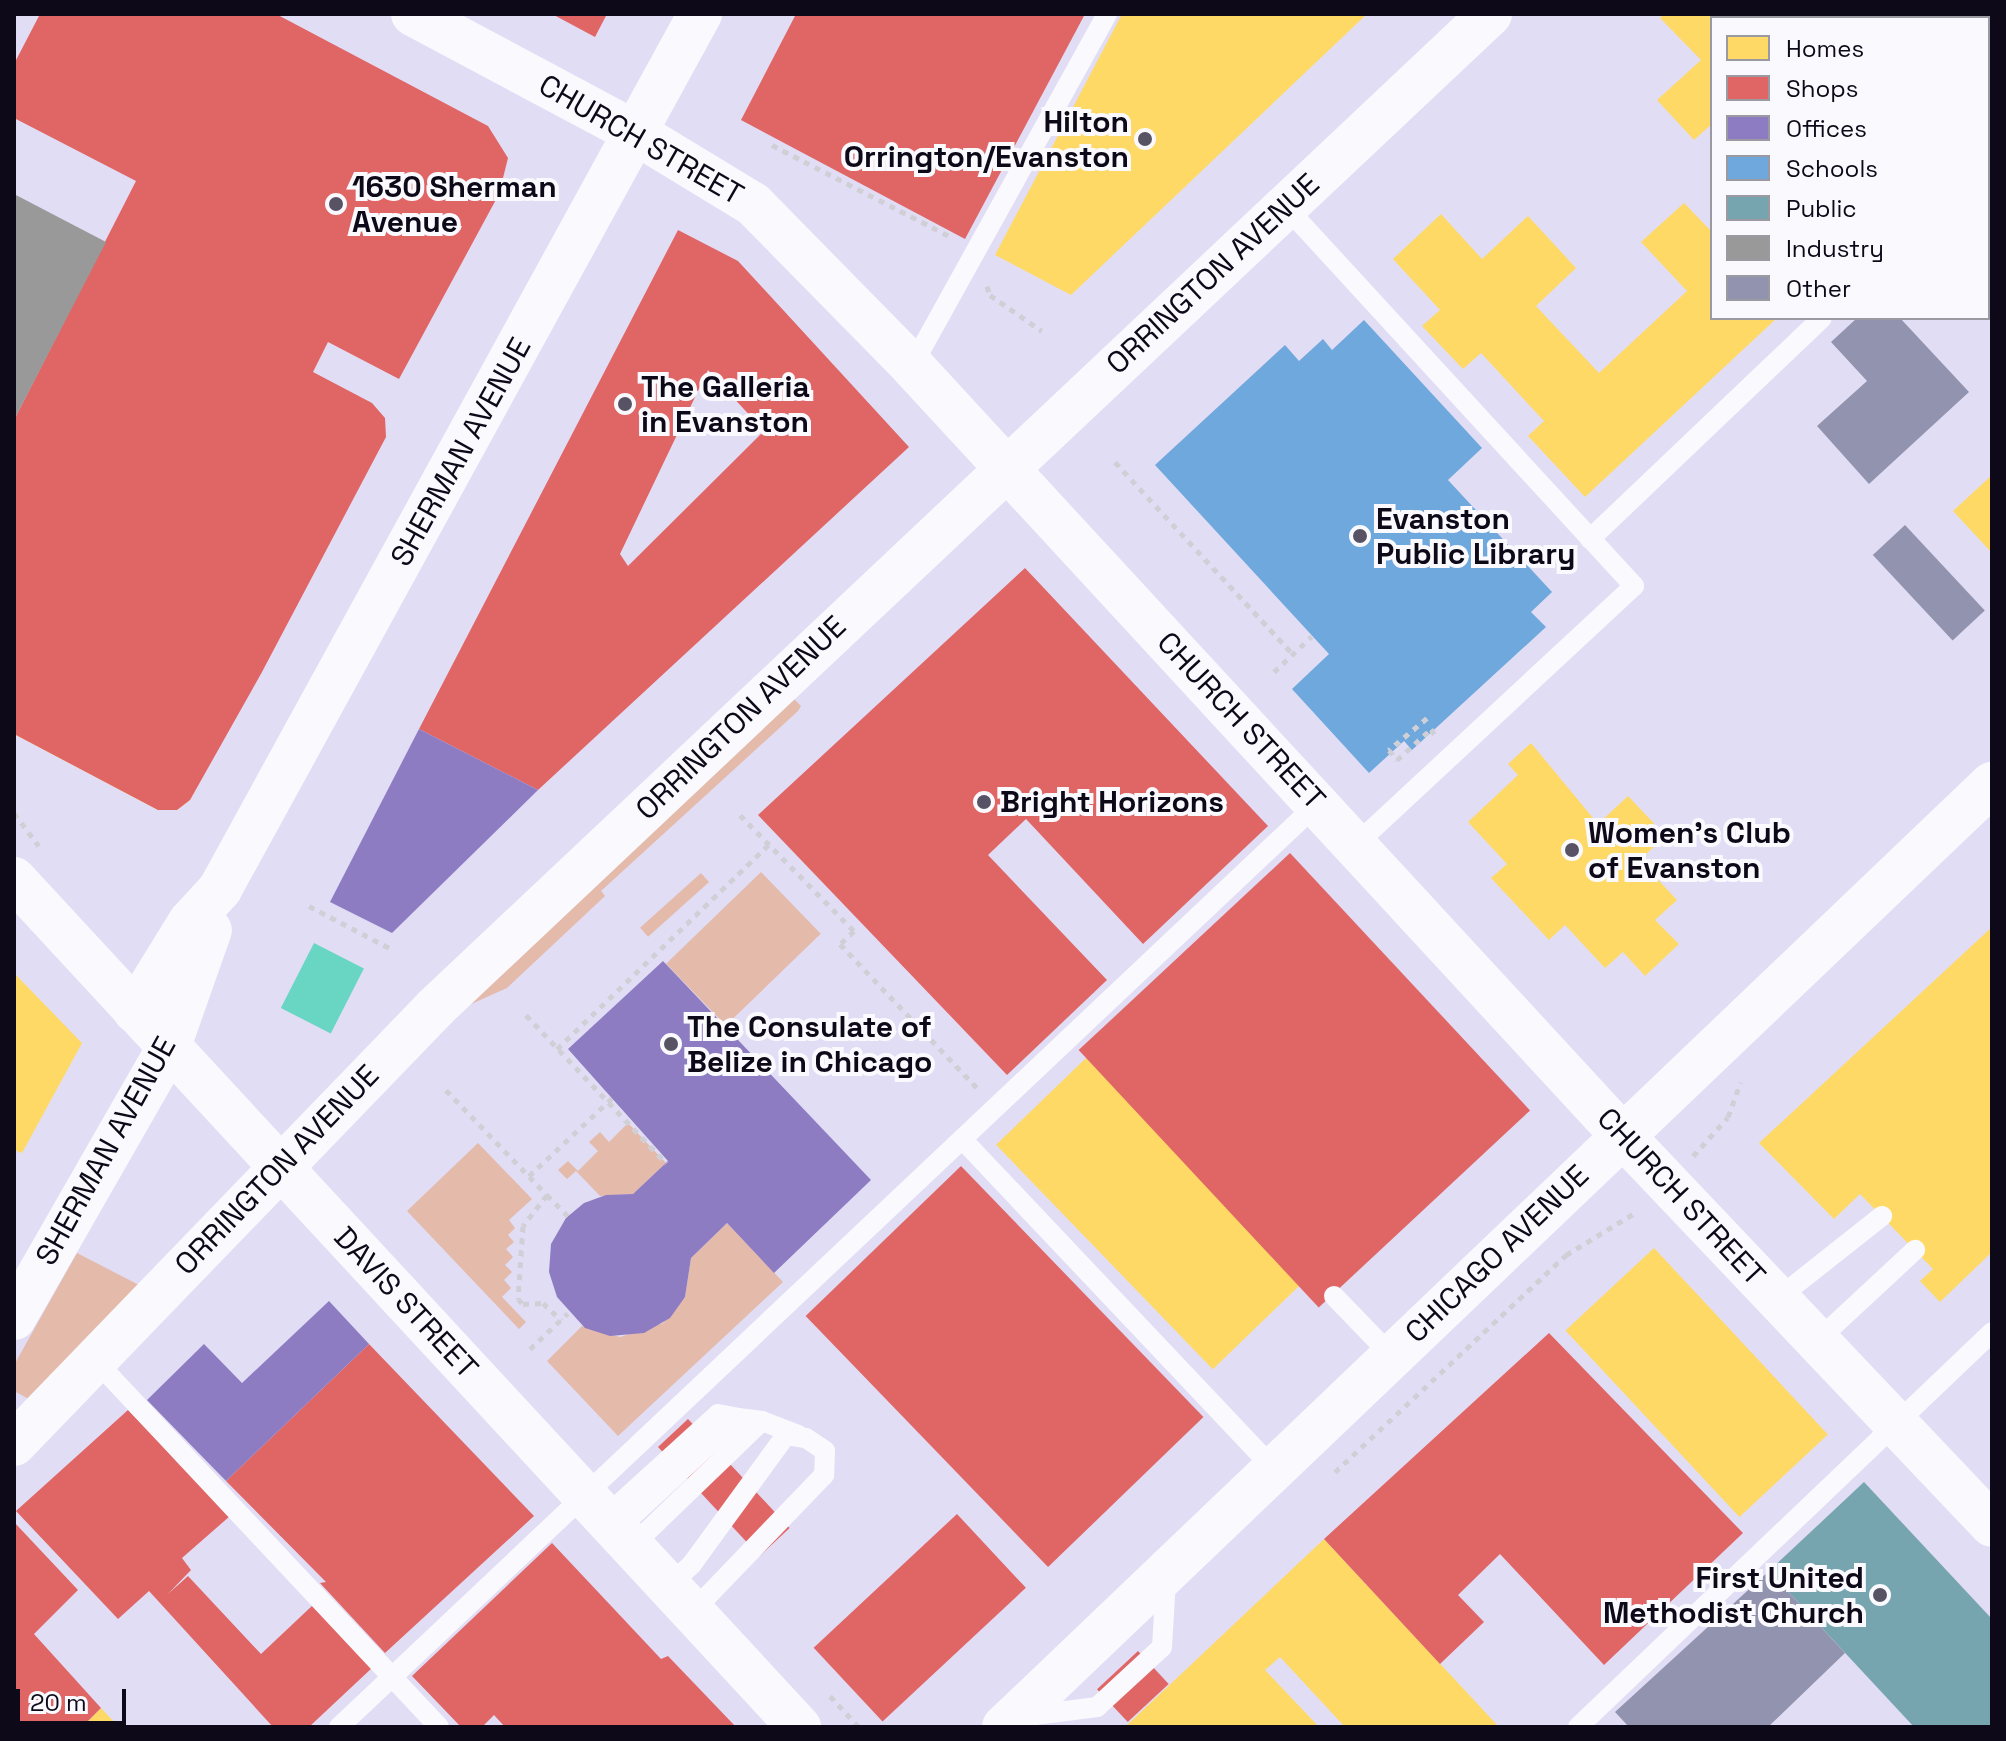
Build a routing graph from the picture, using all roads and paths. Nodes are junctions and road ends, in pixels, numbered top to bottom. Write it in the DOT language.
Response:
graph roads {
  1 [pos="413,14"];
  2 [pos="700,14"];
  3 [pos="1107,14"];
  4 [pos="1490,14"];
  5 [pos="636,133"];
  6 [pos="772,145"];
  7 [pos="1285,206"];
  8 [pos="973,256"];
  9 [pos="1820,320"];
  10 [pos="1042,331"];
  11 [pos="912,366"];
  12 [pos="1115,462"];
  13 [pos="1006,466"];
  14 [pos="1590,539"];
  15 [pos="1312,636"];
  16 [pos="1293,654"];
  17 [pos="1274,672"];
  18 [pos="1427,718"];
  19 [pos="1443,745"];
  20 [pos="1992,784"];
  21 [pos="1317,804"];
  22 [pos="740,815"];
  23 [pos="769,844"];
  24 [pos="1355,845"];
  25 [pos="14,879"];
  26 [pos="220,889"];
  27 [pos="309,906"];
  28 [pos="393,950"];
  29 [pos="135,1011"];
  30 [pos="526,1015"];
  31 [pos="168,1049"];
  32 [pos="557,1049"];
  33 [pos="446,1090"];
  34 [pos="610,1100"];
  35 [pos="995,1107"];
  36 [pos="1621,1134"];
  37 [pos="962,1139"];
  38 [pos="666,1163"];
  39 [pos="278,1167"];
  40 [pos="529,1176"];
  41 [pos="547,1195"];
  42 [pos="568,1216"];
  43 [pos="1882,1216"];
  44 [pos="1915,1250"];
  45 [pos="1334,1296"];
  46 [pos="1777,1299"];
  47 [pos="568,1313"];
  48 [pos="14,1318"];
  49 [pos="561,1320"];
  50 [pos="1992,1332"];
  51 [pos="1817,1341"];
  52 [pos="530,1349"];
  53 [pos="1391,1355"];
  54 [pos="94,1359"];
  55 [pos="762,1421"];
  56 [pos="1894,1423"];
  57 [pos="806,1438"];
  58 [pos="14,1444"];
  59 [pos="1273,1468"];
  60 [pos="611,1521"];
  61 [pos="1992,1525"];
  62 [pos="681,1598"];
  63 [pos="392,1677"];
  64 [pos="1010,1722"];
  65 [pos="339,1727"];
  66 [pos="439,1727"];
  67 [pos="799,1727"];
  68 [pos="1578,1727"];
  1 -- 5 [label="street, CHURCH STREET"];
  2 -- 5 [label="street, SHERMAN AVENUE"];
  3 -- 8 [label="lane"];
  4 -- 7 [label="street, ORRINGTON AVENUE"];
  5 -- 11 [label="street, CHURCH STREET"];
  5 -- 26 [label="street, SHERMAN AVENUE"];
  6 -- 8 [label="path"];
  7 -- 13 [label="street, ORRINGTON AVENUE"];
  7 -- 14 [label="lane"];
  8 -- 10 [label="path"];
  8 -- 11 [label="lane"];
  9 -- 14 [label="lane"];
  11 -- 13 [label="street, CHURCH STREET"];
  12 -- 16 [label="path"];
  13 -- 21 [label="street, CHURCH STREET"];
  13 -- 39 [label="street, ORRINGTON AVENUE"];
  14 -- 24 [label="lane"];
  15 -- 16 [label="path"];
  16 -- 17 [label="path"];
  18 -- 19 [label="path"];
  20 -- 36 [label="street, CHICAGO AVENUE"];
  21 -- 24 [label="street, CHURCH STREET"];
  21 -- 35 [label="lane"];
  22 -- 23 [label="path"];
  23 -- 32 [label="path"];
  23 -- 35 [label="path"];
  24 -- 36 [label="street, CHURCH STREET"];
  25 -- 29 [label="street, DAVIS STREET"];
  26 -- 29 [label="street, SHERMAN AVENUE"];
  26 -- 31 [label="street, SHERMAN AVENUE"];
  27 -- 28 [label="path"];
  29 -- 31 [label="street, DAVIS STREET"];
  30 -- 32 [label="path"];
  31 -- 39 [label="street, DAVIS STREET"];
  31 -- 48 [label="street, SHERMAN AVENUE"];
  32 -- 34 [label="path"];
  33 -- 40 [label="path"];
  34 -- 38 [label="path"];
  34 -- 40 [label="path"];
  35 -- 37 [label="lane"];
  36 -- 46 [label="street, CHURCH STREET"];
  36 -- 53 [label="street, CHICAGO AVENUE"];
  37 -- 59 [label="lane"];
  37 -- 60 [label="lane"];
  39 -- 54 [label="street, ORRINGTON AVENUE"];
  39 -- 60 [label="street, DAVIS STREET"];
  40 -- 41 [label="path"];
  41 -- 42 [label="path"];
  41 -- 49 [label="path"];
  43 -- 46 [label="lane"];
  44 -- 51 [label="lane"];
  45 -- 53 [label="lane"];
  46 -- 51 [label="street, CHURCH STREET"];
  47 -- 49 [label="path"];
  49 -- 52 [label="path"];
  50 -- 56 [label="lane"];
  51 -- 56 [label="street, CHURCH STREET"];
  53 -- 59 [label="street, CHICAGO AVENUE"];
  54 -- 58 [label="street, ORRINGTON AVENUE"];
  54 -- 63 [label="lane"];
  55 -- 57 [label="lane"];
  55 -- 60 [label="lane"];
  55 -- 60 [label="lane"];
  56 -- 61 [label="street, CHURCH STREET"];
  56 -- 68 [label="lane"];
  57 -- 62 [label="lane"];
  57 -- 62 [label="lane"];
  59 -- 64 [label="street, CHICAGO AVENUE"];
  60 -- 62 [label="street, DAVIS STREET"];
  60 -- 63 [label="lane"];
  62 -- 67 [label="street, DAVIS STREET"];
  63 -- 65 [label="lane"];
  63 -- 66 [label="lane"];
}
